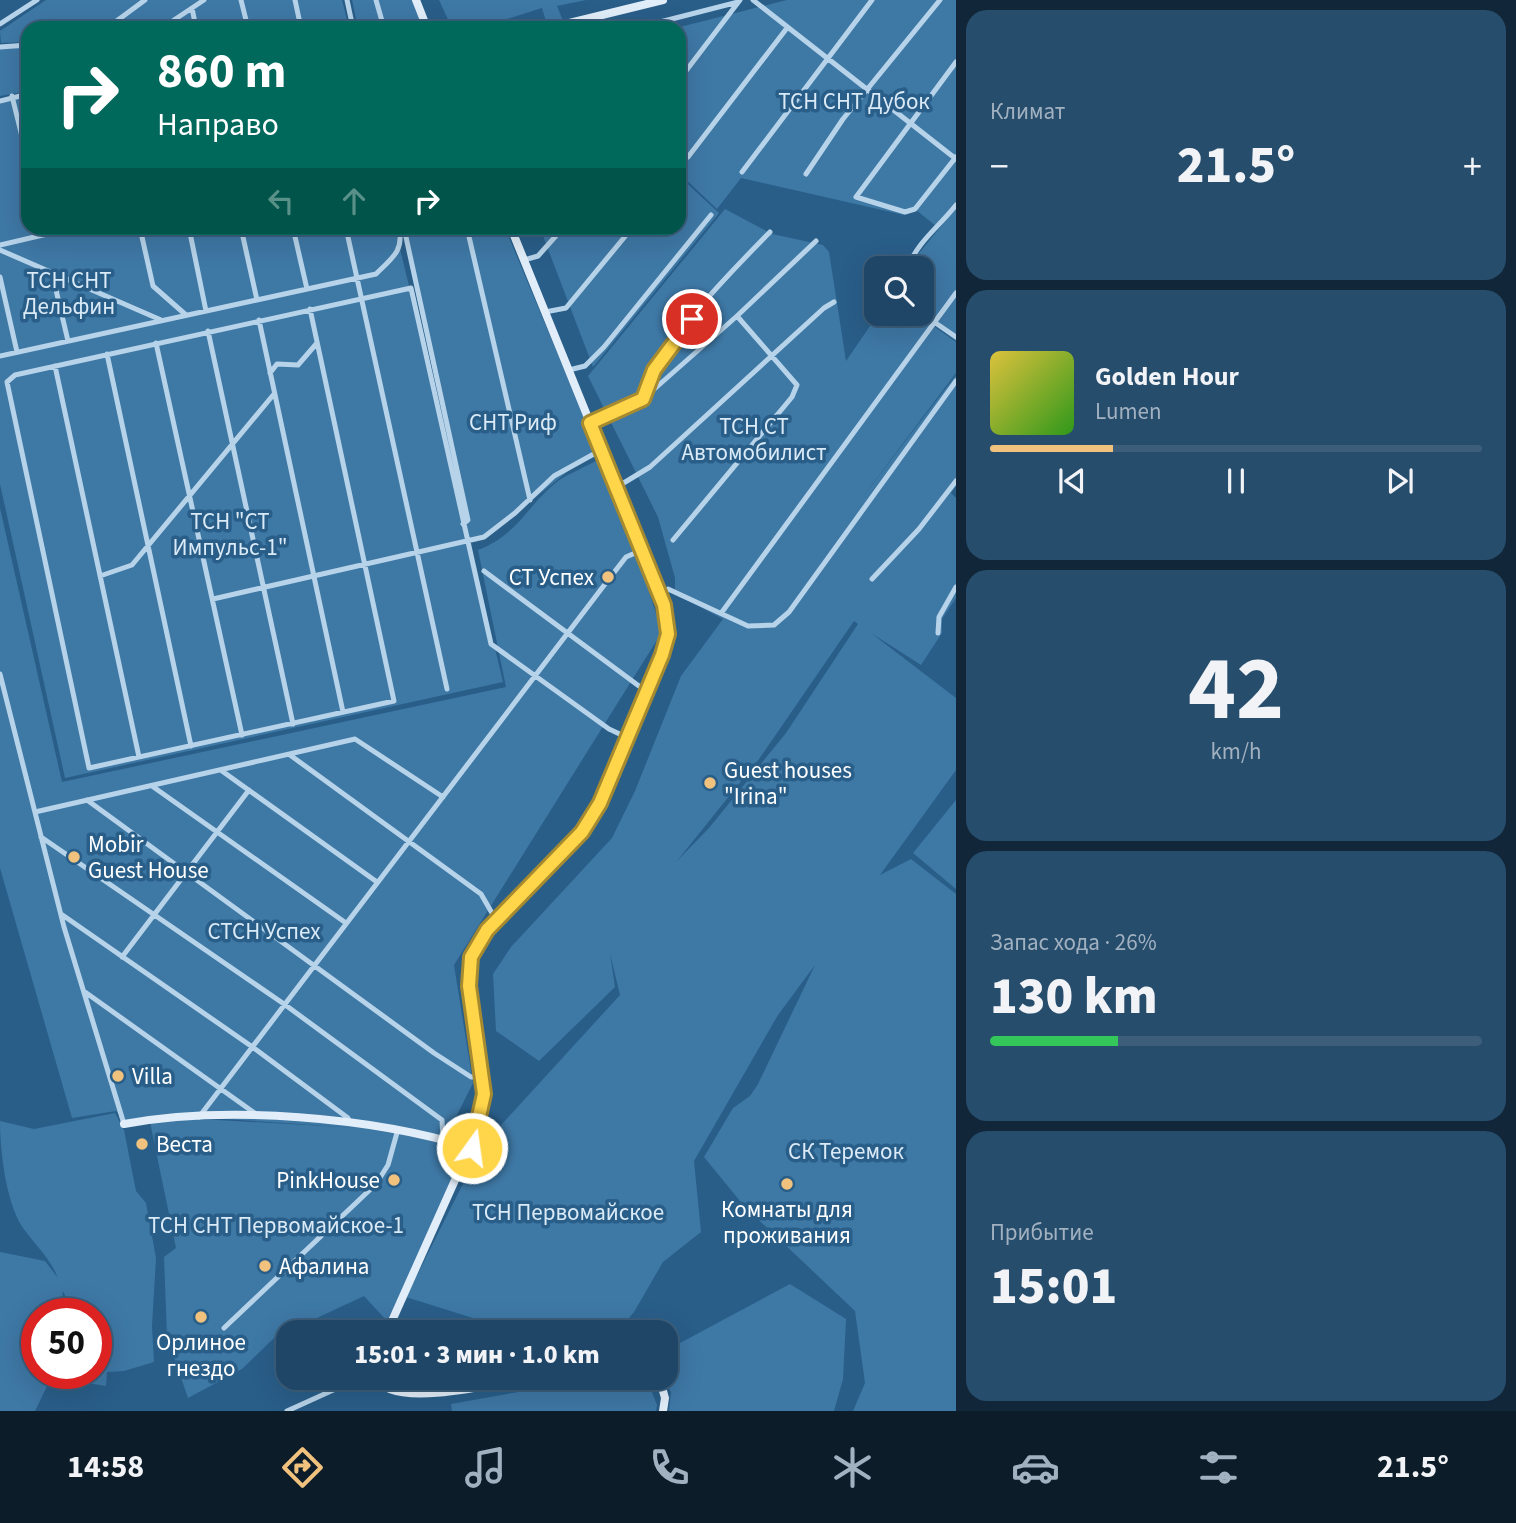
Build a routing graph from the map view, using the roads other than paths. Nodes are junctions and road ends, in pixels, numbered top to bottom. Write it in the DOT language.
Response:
graph roads {
  1 [pos="37,0"];
  2 [pos="145,0"];
  3 [pos="204,0"];
  4 [pos="241,0"];
  5 [pos="295,0"];
  6 [pos="347,0"];
  7 [pos="376,0"];
  8 [pos="415,0"];
  9 [pos="621,0"];
  10 [pos="663,0"];
  11 [pos="753,0"];
  12 [pos="872,0"];
  13 [pos="940,0"];
  14 [pos="739,1"];
  15 [pos="192,8"];
  16 [pos="624,10"];
  17 [pos="116,21"];
  18 [pos="172,21"];
  19 [pos="195,21"];
  20 [pos="246,21"];
  21 [pos="300,21"];
  22 [pos="352,21"];
  23 [pos="382,21"];
  24 [pos="425,21"];
  25 [pos="578,21"];
  26 [pos="664,21"];
  27 [pos="0,24"];
  28 [pos="788,28"];
  29 [pos="21,46"];
  30 [pos="0,47"];
  31 [pos="829,61"];
  32 [pos="956,62"];
  33 [pos="686,71"];
  34 [pos="867,89"];
  35 [pos="21,95"];
  36 [pos="12,96"];
  37 [pos="0,101"];
  38 [pos="910,121"];
  39 [pos="21,132"];
  40 [pos="688,157"];
  41 [pos="956,158"];
  42 [pos="743,172"];
  43 [pos="806,174"];
  44 [pos="956,205"];
  45 [pos="711,215"];
  46 [pos="771,232"];
  47 [pos="47,235"];
  48 [pos="142,235"];
  49 [pos="190,235"];
  50 [pos="243,235"];
  51 [pos="295,235"];
  52 [pos="348,235"];
  53 [pos="401,235"];
  54 [pos="403,235"];
  55 [pos="469,235"];
  56 [pos="514,235"];
  57 [pos="557,235"];
  58 [pos="626,235"];
  59 [pos="816,241"];
  60 [pos="0,248"];
  61 [pos="913,256"];
  62 [pos="524,260"];
  63 [pos="52,273"];
  64 [pos="0,277"];
  65 [pos="357,278"];
  66 [pos="307,289"];
  67 [pos="956,293"];
  68 [pos="359,299"];
  69 [pos="257,300"];
  70 [pos="834,302"];
  71 [pos="310,309"];
  72 [pos="206,311"];
  73 [pos="545,312"];
  74 [pos="186,315"];
  75 [pos="737,316"];
  76 [pos="161,320"];
  77 [pos="259,320"];
  78 [pos="934,322"];
  79 [pos="931,326"];
  80 [pos="208,331"];
  81 [pos="956,337"];
  82 [pos="68,341"];
  83 [pos="156,343"];
  84 [pos="317,343"];
  85 [pos="17,352"];
  86 [pos="107,354"];
  87 [pos="0,356"];
  88 [pos="770,356"];
  89 [pos="55,366"];
  90 [pos="569,370"];
  91 [pos="270,373"];
  92 [pos="956,381"];
  93 [pos="274,394"];
  94 [pos="643,399"];
  95 [pos="590,423"];
  96 [pos="231,444"];
  97 [pos="601,450"];
  98 [pos="956,481"];
  99 [pos="617,487"];
  100 [pos="950,488"];
  101 [pos="956,493"];
  102 [pos="190,495"];
  103 [pos="530,500"];
  104 [pos="463,524"];
  105 [pos="673,540"];
  106 [pos="467,541"];
  107 [pos="148,547"];
  108 [pos="642,550"];
  109 [pos="418,552"];
  110 [pos="365,564"];
  111 [pos="484,570"];
  112 [pos="100,576"];
  113 [pos="314,576"];
  114 [pos="872,579"];
  115 [pos="263,587"];
  116 [pos="956,587"];
  117 [pos="668,589"];
  118 [pos="213,599"];
  119 [pos="722,612"];
  120 [pos="568,633"];
  121 [pos="938,633"];
  122 [pos="0,674"];
  123 [pos="537,676"];
  124 [pos="447,688"];
  125 [pos="647,692"];
  126 [pos="343,712"];
  127 [pos="293,724"];
  128 [pos="242,735"];
  129 [pos="628,738"];
  130 [pos="191,746"];
  131 [pos="290,755"];
  132 [pos="139,757"];
  133 [pos="222,771"];
  134 [pos="152,786"];
  135 [pos="249,790"];
  136 [pos="443,797"];
  137 [pos="87,800"];
  138 [pos="35,812"];
  139 [pos="217,832"];
  140 [pos="41,837"];
  141 [pos="409,842"];
  142 [pos="186,872"];
  143 [pos="377,881"];
  144 [pos="61,914"];
  145 [pos="153,915"];
  146 [pos="496,920"];
  147 [pos="346,923"];
  148 [pos="122,957"];
  149 [pos="314,965"];
  150 [pos="85,992"];
  151 [pos="284,1004"];
  152 [pos="251,1046"];
  153 [pos="483,1077"];
  154 [pos="220,1088"];
  155 [pos="199,1117"];
  156 [pos="262,1118"];
  157 [pos="124,1124"];
  158 [pos="349,1124"];
  159 [pos="398,1129"];
  160 [pos="443,1139"];
  161 [pos="472,1148"];
  162 [pos="393,1320"];
  163 [pos="224,1328"];
  164 [pos="333,1390"];
  165 [pos="387,1390"];
  166 [pos="468,1390"];
  167 [pos="663,1390"];
  168 [pos="287,1411"];
  169 [pos="663,1411"];
  1 -- 27 [label="street"];
  2 -- 17 [label="street"];
  3 -- 15 [label="street"];
  4 -- 20 [label="street"];
  5 -- 21 [label="street"];
  6 -- 22 [label="street"];
  7 -- 23 [label="street"];
  8 -- 24 [label="main road"];
  9 -- 16 [label="street"];
  10 -- 16 [label="main road"];
  11 -- 28 [label="street"];
  12 -- 31 [label="street"];
  13 -- 34 [label="street"];
  14 -- 26 [label="street"];
  14 -- 33 [label="street"];
  15 -- 18 [label="street"];
  15 -- 19 [label="street"];
  16 -- 25 [label="main road"];
  28 -- 31 [label="street"];
  28 -- 40 [label="street"];
  29 -- 30 [label="street"];
  31 -- 34 [label="street"];
  31 -- 42 [label="street"];
  32 -- 38 [label="street"];
  34 -- 38 [label="street"];
  34 -- 43 [label="street"];
  35 -- 36 [label="street"];
  36 -- 37 [label="street"];
  36 -- 39 [label="street"];
  38 -- 41 [label="street"];
  38 -- 41 [label="street"];
  44 -- 61 [label="street"];
  45 -- 90 [label="street"];
  46 -- 94 [label="street"];
  47 -- 60 [label="street"];
  48 -- 74 [label="street"];
  49 -- 72 [label="street"];
  50 -- 69 [label="street"];
  51 -- 66 [label="street"];
  52 -- 65 [label="street"];
  53 -- 65 [label="street"];
  54 -- 104 [label="street"];
  55 -- 103 [label="street"];
  56 -- 62 [label="main road"];
  57 -- 62 [label="street"];
  58 -- 73 [label="street"];
  59 -- 75 [label="street"];
  60 -- 63 [label="street"];
  62 -- 73 [label="main road"];
  63 -- 76 [label="street"];
  63 -- 82 [label="street"];
  64 -- 85 [label="street"];
  65 -- 66 [label="street"];
  65 -- 68 [label="street"];
  66 -- 69 [label="street"];
  67 -- 78 [label="street"];
  68 -- 71 [label="street"];
  68 -- 104 [label="street"];
  68 -- 109 [label="street"];
  69 -- 72 [label="street"];
  70 -- 88 [label="street"];
  71 -- 77 [label="street"];
  71 -- 84 [label="street"];
  72 -- 74 [label="street"];
  73 -- 90 [label="main road"];
  74 -- 76 [label="street"];
  75 -- 88 [label="street"];
  75 -- 94 [label="street"];
  76 -- 82 [label="street"];
  77 -- 80 [label="street"];
  77 -- 91 [label="street"];
  78 -- 81 [label="street"];
  79 -- 119 [label="street"];
  80 -- 83 [label="street"];
  80 -- 96 [label="street"];
  82 -- 85 [label="street"];
  83 -- 86 [label="street"];
  83 -- 102 [label="street"];
  84 -- 91 [label="street"];
  84 -- 110 [label="street"];
  85 -- 87 [label="street"];
  86 -- 89 [label="street"];
  86 -- 107 [label="street"];
  88 -- 99 [label="street"];
  88 -- 105 [label="street"];
  89 -- 112 [label="street"];
  89 -- 132 [label="street"];
  90 -- 95 [label="main road"];
  91 -- 93 [label="street"];
  92 -- 119 [label="street"];
  93 -- 96 [label="street"];
  93 -- 113 [label="street"];
  94 -- 95 [label="street"];
  95 -- 97 [label="main road"];
  96 -- 102 [label="street"];
  96 -- 115 [label="street"];
  97 -- 99 [label="main road"];
  97 -- 103 [label="street"];
  98 -- 100 [label="street"];
  99 -- 108 [label="main road"];
  100 -- 101 [label="street"];
  100 -- 114 [label="street"];
  102 -- 107 [label="street"];
  102 -- 118 [label="street"];
  103 -- 106 [label="street"];
  104 -- 106 [label="street"];
  106 -- 109 [label="street"];
  106 -- 123 [label="street"];
  107 -- 112 [label="street"];
  107 -- 130 [label="street"];
  108 -- 120 [label="street"];
  108 -- 125 [label="main road"];
  109 -- 110 [label="street"];
  109 -- 124 [label="street"];
  110 -- 113 [label="street"];
  110 -- 126 [label="street"];
  111 -- 120 [label="street"];
  112 -- 132 [label="street"];
  113 -- 115 [label="street"];
  113 -- 126 [label="street"];
  115 -- 118 [label="street"];
  115 -- 127 [label="street"];
  116 -- 121 [label="street"];
  117 -- 119 [label="street"];
  118 -- 128 [label="street"];
  120 -- 123 [label="street"];
  120 -- 125 [label="street"];
  122 -- 138 [label="street"];
  123 -- 129 [label="street"];
  123 -- 136 [label="street"];
  125 -- 129 [label="main road"];
  126 -- 127 [label="street"];
  127 -- 128 [label="street"];
  128 -- 130 [label="street"];
  129 -- 146 [label="main road"];
  130 -- 132 [label="street"];
  131 -- 133 [label="street"];
  131 -- 136 [label="street"];
  131 -- 141 [label="street"];
  133 -- 134 [label="street"];
  133 -- 135 [label="street"];
  134 -- 137 [label="street"];
  134 -- 139 [label="street"];
  135 -- 139 [label="street"];
  135 -- 143 [label="street"];
  136 -- 141 [label="street"];
  137 -- 138 [label="street"];
  137 -- 142 [label="street"];
  138 -- 140 [label="street"];
  139 -- 142 [label="street"];
  139 -- 147 [label="street"];
  140 -- 144 [label="street"];
  140 -- 145 [label="street"];
  141 -- 143 [label="street"];
  141 -- 146 [label="street"];
  142 -- 145 [label="street"];
  142 -- 149 [label="street"];
  143 -- 147 [label="street"];
  144 -- 148 [label="street"];
  144 -- 150 [label="street"];
  145 -- 148 [label="street"];
  145 -- 151 [label="street"];
  146 -- 153 [label="main road"];
  147 -- 149 [label="street"];
  148 -- 152 [label="street"];
  149 -- 151 [label="street"];
  149 -- 153 [label="street"];
  150 -- 154 [label="street"];
  150 -- 157 [label="street"];
  151 -- 152 [label="street"];
  151 -- 160 [label="street"];
  152 -- 154 [label="street"];
  152 -- 158 [label="street"];
  153 -- 161 [label="main road"];
  154 -- 155 [label="street"];
  154 -- 156 [label="street"];
  155 -- 156 [label="main road"];
  155 -- 157 [label="main road"];
  156 -- 158 [label="main road"];
  158 -- 159 [label="main road"];
  159 -- 160 [label="main road"];
  159 -- 163 [label="street"];
  160 -- 161 [label="main road"];
  161 -- 162 [label="main road"];
  164 -- 168 [label="street"];
  165 -- 166 [label="main road"];
  167 -- 169 [label="main road"];
}
